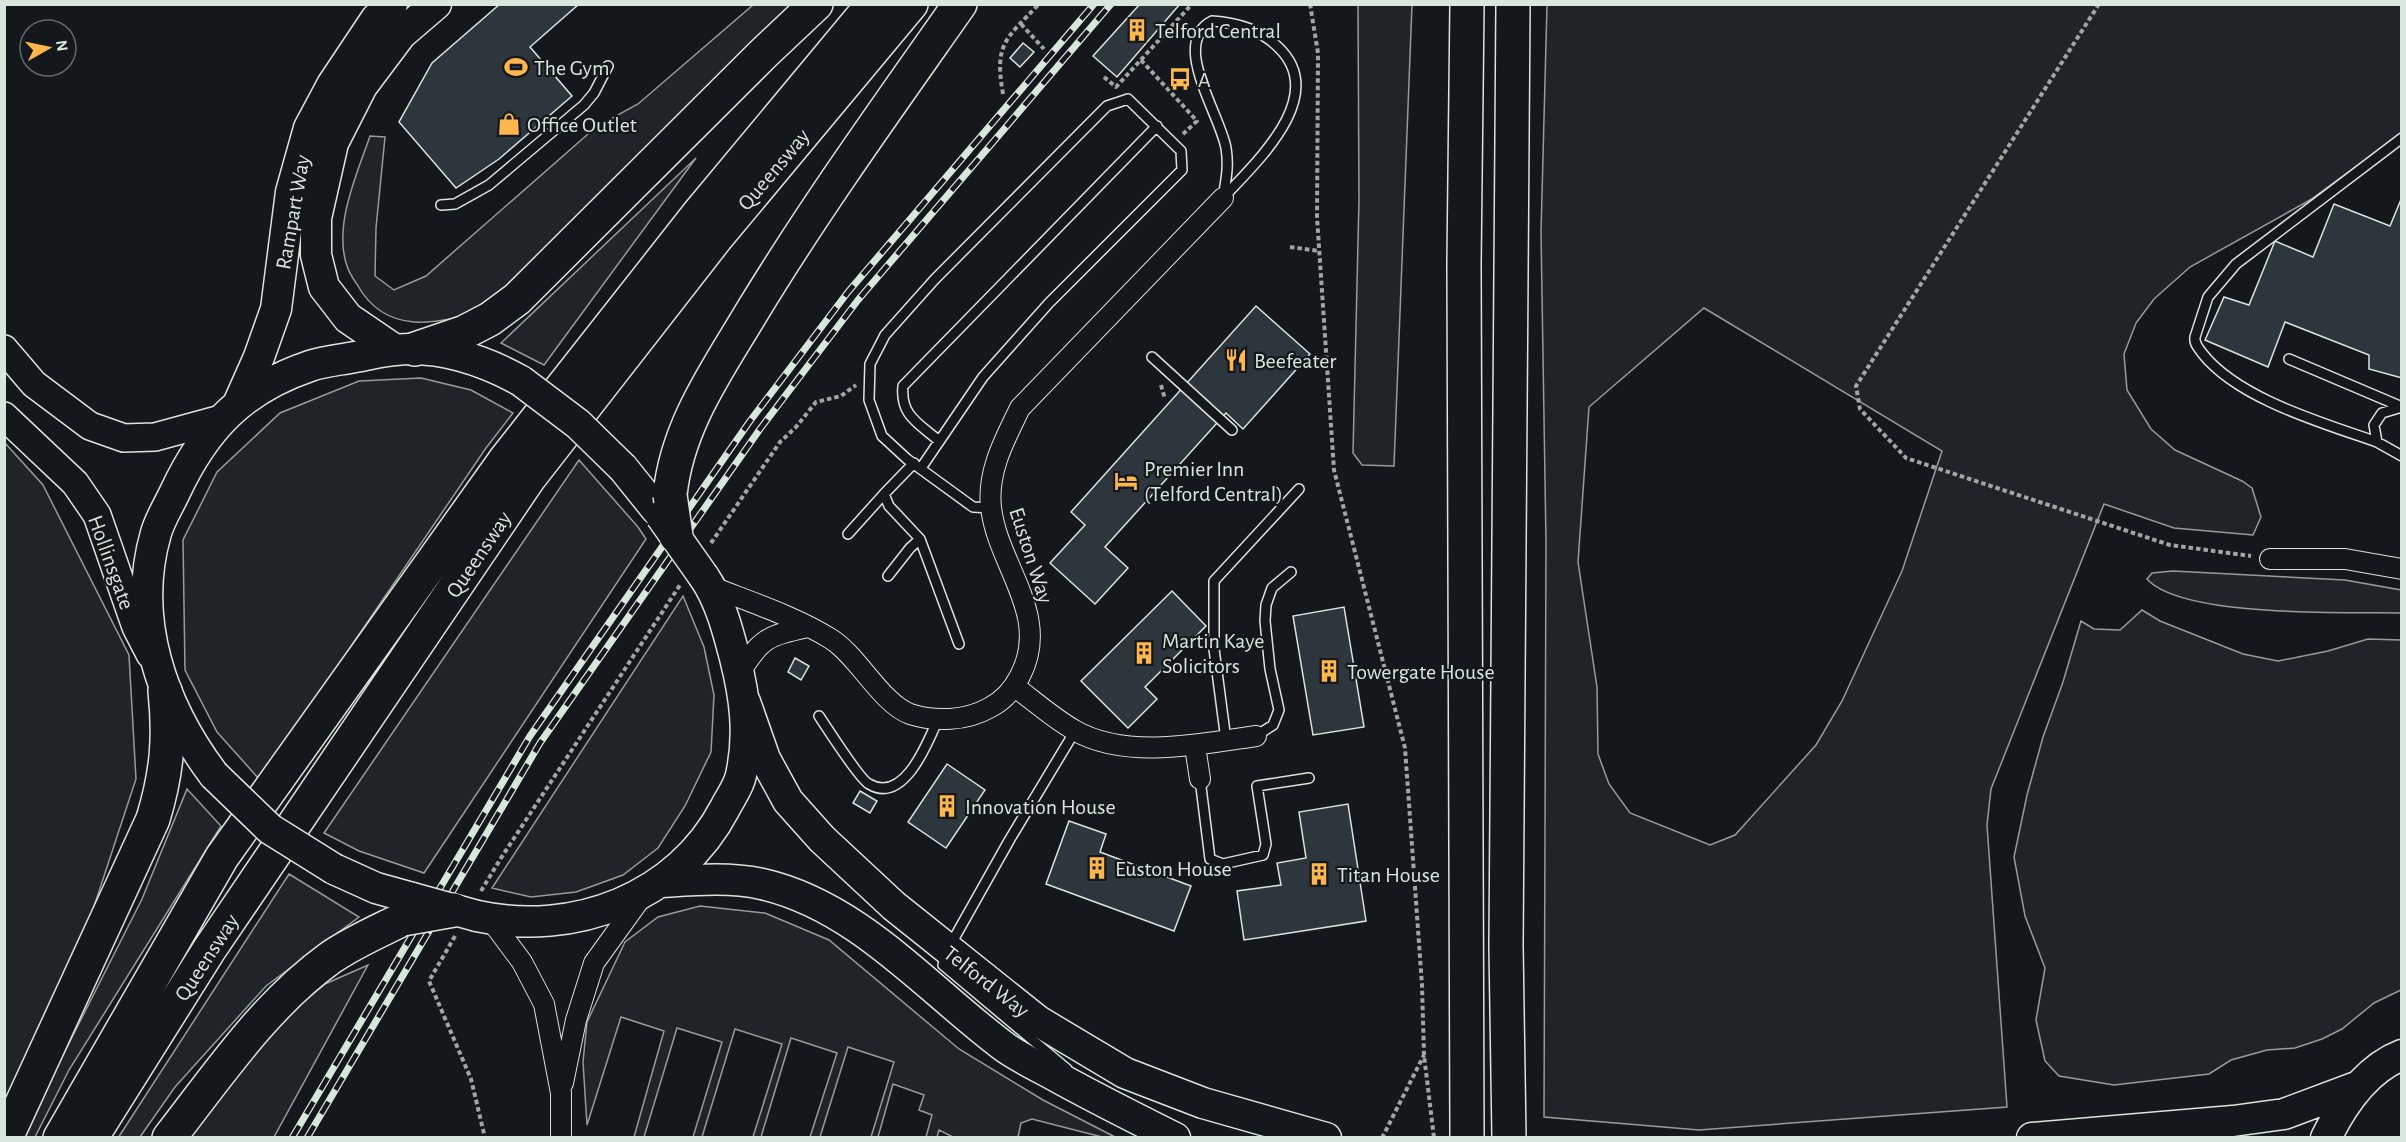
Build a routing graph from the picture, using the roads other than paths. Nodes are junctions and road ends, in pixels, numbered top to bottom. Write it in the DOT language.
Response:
graph roads {
  1 [pos="392,4"];
  2 [pos="436,4"];
  3 [pos="816,4"];
  4 [pos="873,4"];
  5 [pos="911,4"];
  6 [pos="960,4"];
  7 [pos="1467,4"];
  8 [pos="1513,4"];
  9 [pos="608,66"];
  10 [pos="1157,126"];
  11 [pos="2402,138"];
  12 [pos="1222,198"];
  13 [pos="441,205"];
  14 [pos="4,349"];
  15 [pos="405,350"];
  16 [pos="1152,357"];
  17 [pos="2289,359"];
  18 [pos="2402,407"];
  19 [pos="230,411"];
  20 [pos="4,416"];
  21 [pos="1232,430"];
  22 [pos="938,440"];
  23 [pos="2377,442"];
  24 [pos="2402,456"];
  25 [pos="917,466"];
  26 [pos="1299,489"];
  27 [pos="884,494"];
  28 [pos="663,502"];
  29 [pos="991,508"];
  30 [pos="848,534"];
  31 [pos="676,536"];
  32 [pos="920,539"];
  33 [pos="2270,559"];
  34 [pos="2401,565"];
  35 [pos="1291,572"];
  36 [pos="701,573"];
  37 [pos="888,576"];
  38 [pos="808,627"];
  39 [pos="959,644"];
  40 [pos="161,679"];
  41 [pos="1014,686"];
  42 [pos="742,688"];
  43 [pos="819,716"];
  44 [pos="939,719"];
  45 [pos="1075,731"];
  46 [pos="1256,736"];
  47 [pos="1226,740"];
  48 [pos="1195,746"];
  49 [pos="1309,778"];
  50 [pos="1200,779"];
  51 [pos="653,888"];
  52 [pos="408,909"];
  53 [pos="471,915"];
  54 [pos="947,951"];
  55 [pos="2402,1055"];
  56 [pos="2359,1086"];
  57 [pos="561,1093"];
  58 [pos="1095,1099"];
  59 [pos="6,1137"];
  60 [pos="60,1137"];
  61 [pos="91,1137"];
  62 [pos="169,1137"];
  63 [pos="561,1137"];
  64 [pos="1175,1137"];
  65 [pos="1326,1137"];
  66 [pos="1467,1137"];
  67 [pos="1509,1137"];
  68 [pos="2032,1137"];
  69 [pos="2326,1137"];
  1 -- 19 [label="main road, Rampart Way"];
  2 -- 15 [label="main road, Rampart Way"];
  3 -- 15 [label="highway"];
  4 -- 60 [label="highway, Queensway"];
  5 -- 61 [label="highway, Queensway"];
  6 -- 28 [label="highway"];
  7 -- 66 [label="highway"];
  8 -- 67 [label="highway"];
  9 -- 13 [label="lane"];
  10 -- 22 [label="lane"];
  10 -- 22 [label="lane"];
  10 -- 25 [label="lane"];
  11 -- 23 [label="lane"];
  12 -- 12 [label="lane"];
  12 -- 29 [label="street, Euston Way"];
  14 -- 19 [label="street"];
  15 -- 19 [label="main road"];
  15 -- 28 [label="main road, bridge"];
  16 -- 21 [label="lane"];
  17 -- 18 [label="lane"];
  18 -- 23 [label="lane"];
  19 -- 40 [label="main road, Rampart Way"];
  20 -- 40 [label="street, Hollinsgate"];
  22 -- 25 [label="lane"];
  23 -- 24 [label="lane"];
  25 -- 27 [label="lane"];
  25 -- 29 [label="lane"];
  26 -- 47 [label="lane"];
  27 -- 30 [label="lane"];
  27 -- 32 [label="lane"];
  28 -- 31 [label="highway, bridge"];
  29 -- 41 [label="street, Euston Way"];
  31 -- 36 [label="main road, bridge"];
  32 -- 37 [label="lane"];
  32 -- 39 [label="lane"];
  33 -- 34 [label="street"];
  35 -- 46 [label="lane"];
  36 -- 38 [label="street, Euston Way"];
  36 -- 42 [label="main road"];
  38 -- 42 [label="street"];
  38 -- 44 [label="street, Euston Way"];
  40 -- 52 [label="main road, Rampart Way, bridge"];
  40 -- 59 [label="highway"];
  41 -- 44 [label="street, Euston Way"];
  41 -- 45 [label="street"];
  42 -- 51 [label="main road"];
  42 -- 54 [label="main road, Telford Way"];
  43 -- 44 [label="lane"];
  45 -- 48 [label="street"];
  45 -- 54 [label="lane"];
  46 -- 47 [label="street"];
  47 -- 48 [label="street"];
  48 -- 50 [label="street"];
  49 -- 50 [label="lane"];
  51 -- 53 [label="main road"];
  51 -- 57 [label="street"];
  51 -- 58 [label="main road, Telford Way"];
  52 -- 53 [label="highway, bridge"];
  52 -- 62 [label="highway"];
  53 -- 57 [label="street"];
  54 -- 58 [label="lane"];
  54 -- 65 [label="main road, Telford Way"];
  55 -- 56 [label="main road"];
  56 -- 68 [label="main road"];
  56 -- 69 [label="main road"];
  57 -- 63 [label="street"];
  58 -- 64 [label="main road, Telford Way"];
}
